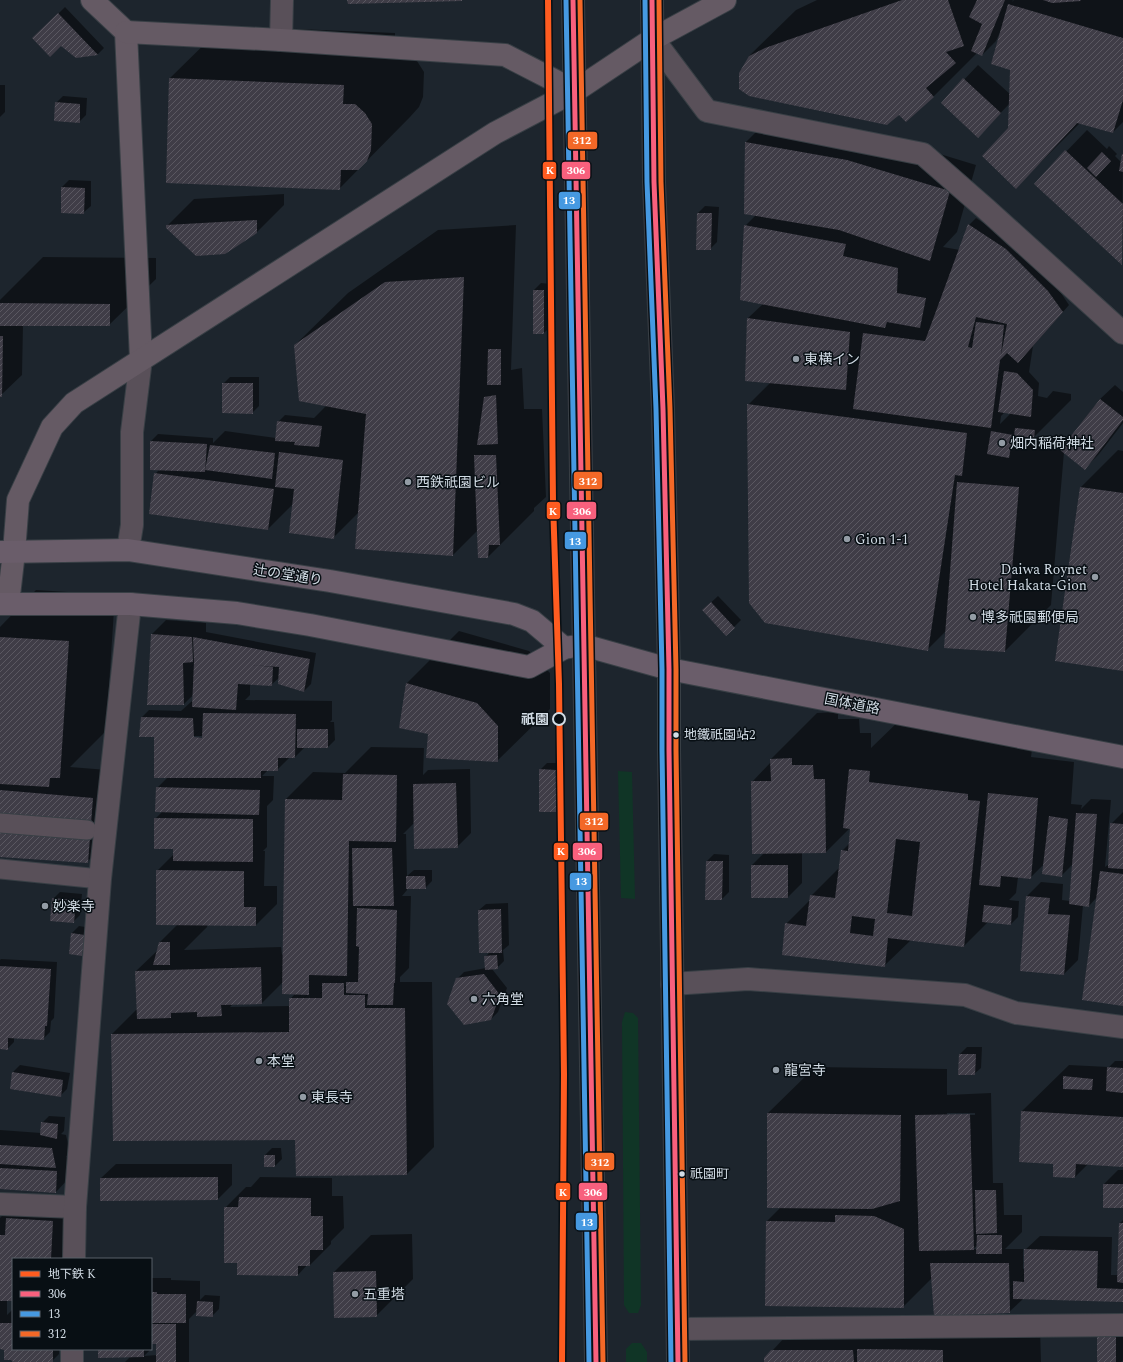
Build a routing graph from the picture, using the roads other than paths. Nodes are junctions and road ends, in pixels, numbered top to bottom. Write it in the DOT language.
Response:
graph roads {
  1 [pos="92,0"];
  2 [pos="282,0"];
  3 [pos="573,0"];
  4 [pos="652,0"];
  5 [pos="725,0"];
  6 [pos="126,32"];
  7 [pos="281,40"];
  8 [pos="653,40"];
  9 [pos="575,91"];
  10 [pos="1123,333"];
  11 [pos="141,359"];
  12 [pos="128,550"];
  13 [pos="7,552"];
  14 [pos="4,604"];
  15 [pos="130,604"];
  16 [pos="573,646"];
  17 [pos="669,668"];
  18 [pos="1123,757"];
  19 [pos="0,823"];
  20 [pos="87,830"];
  21 [pos="0,869"];
  22 [pos="100,879"];
  23 [pos="672,984"];
  24 [pos="1123,1027"];
  25 [pos="0,1204"];
  26 [pos="74,1207"];
  27 [pos="74,1258"];
  28 [pos="1123,1325"];
  29 [pos="678,1329"];
  30 [pos="72,1350"];
  31 [pos="72,1362"];
  32 [pos="596,1362"];
  33 [pos="678,1362"];
  1 -- 6 [label="street"];
  2 -- 7 [label="street"];
  3 -- 9 [label="main road"];
  4 -- 8 [label="main road"];
  5 -- 8 [label="street"];
  6 -- 7 [label="street"];
  6 -- 11 [label="street"];
  7 -- 9 [label="street"];
  8 -- 9 [label="street"];
  8 -- 10 [label="street"];
  8 -- 17 [label="main road"];
  9 -- 11 [label="street"];
  9 -- 16 [label="main road"];
  11 -- 12 [label="street"];
  11 -- 13 [label="street"];
  12 -- 13 [label="highway, 辻の堂通り"];
  12 -- 16 [label="highway, 辻の堂通り"];
  13 -- 14 [label="street"];
  14 -- 15 [label="highway"];
  15 -- 16 [label="highway"];
  15 -- 22 [label="street"];
  16 -- 17 [label="highway, 国体道路"];
  16 -- 32 [label="main road"];
  17 -- 18 [label="highway, 国体道路"];
  17 -- 23 [label="main road"];
  19 -- 20 [label="lane"];
  21 -- 22 [label="lane"];
  22 -- 26 [label="street"];
  23 -- 24 [label="street"];
  23 -- 29 [label="main road"];
  25 -- 26 [label="street"];
  26 -- 27 [label="street"];
  28 -- 29 [label="street"];
  29 -- 33 [label="main road"];
  30 -- 31 [label="street"];
}
